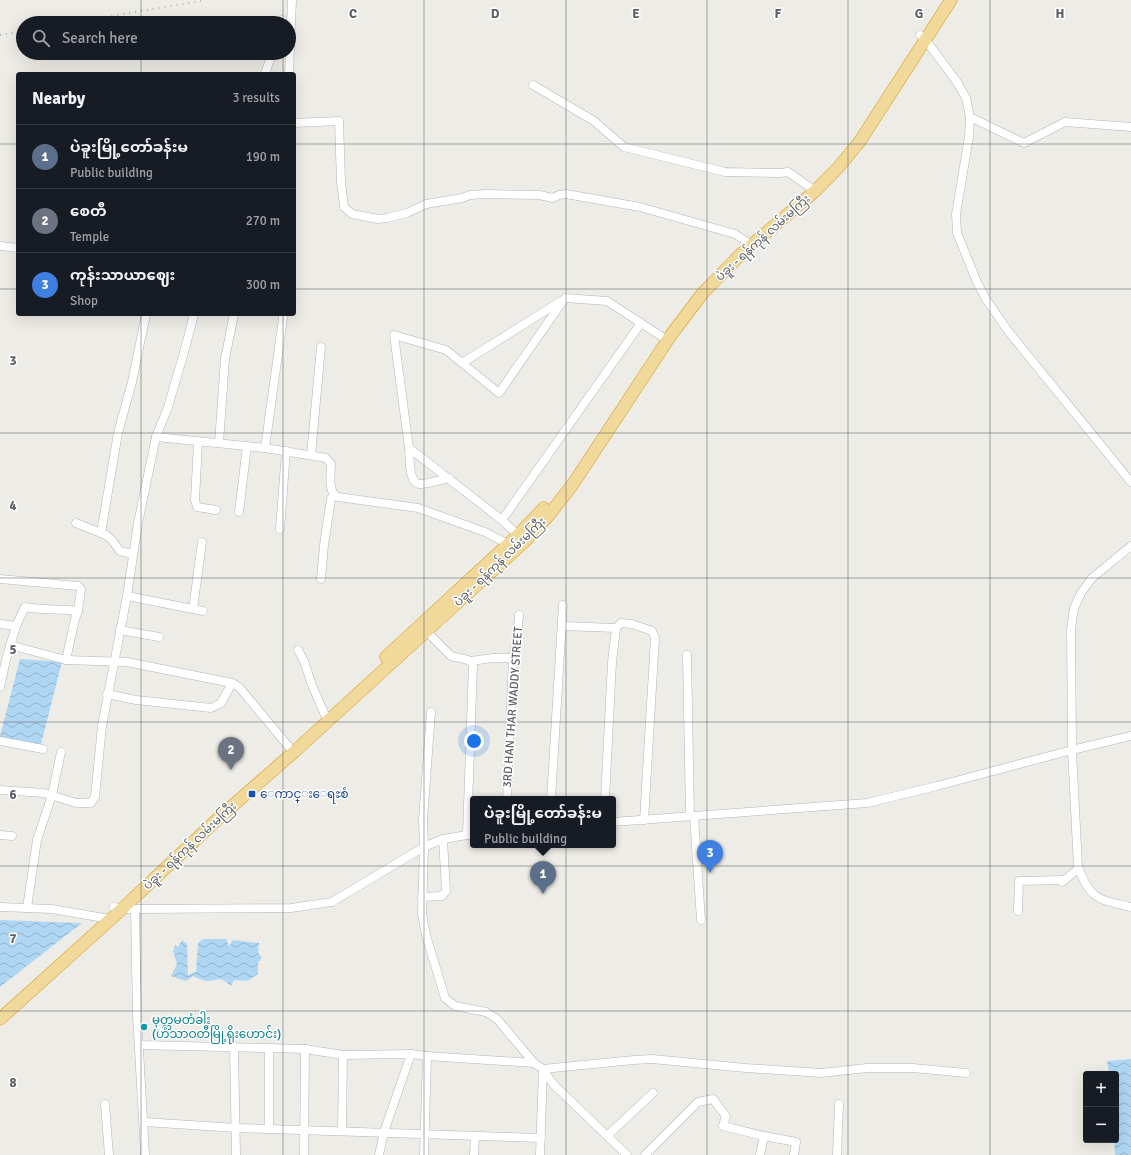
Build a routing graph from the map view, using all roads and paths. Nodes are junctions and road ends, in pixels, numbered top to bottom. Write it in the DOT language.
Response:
graph roads {
  1 [pos="292,0"];
  2 [pos="943,0"];
  3 [pos="951,0"];
  4 [pos="291,16"];
  5 [pos="922,37"];
  6 [pos="270,60"];
  7 [pos="290,60"];
  8 [pos="266,72"];
  9 [pos="289,72"];
  10 [pos="533,85"];
  11 [pos="970,117"];
  12 [pos="296,122"];
  13 [pos="1131,128"];
  14 [pos="812,189"];
  15 [pos="746,241"];
  16 [pos="0,246"];
  17 [pos="16,248"];
  18 [pos="565,298"];
  19 [pos="146,316"];
  20 [pos="193,316"];
  21 [pos="234,316"];
  22 [pos="282,316"];
  23 [pos="641,323"];
  24 [pos="665,339"];
  25 [pos="321,347"];
  26 [pos="462,363"];
  27 [pos="156,437"];
  28 [pos="198,442"];
  29 [pos="219,444"];
  30 [pos="247,446"];
  31 [pos="264,448"];
  32 [pos="409,448"];
  33 [pos="286,451"];
  34 [pos="310,455"];
  35 [pos="449,478"];
  36 [pos="1131,482"];
  37 [pos="333,495"];
  38 [pos="216,510"];
  39 [pos="239,512"];
  40 [pos="502,520"];
  41 [pos="76,523"];
  42 [pos="280,529"];
  43 [pos="101,532"];
  44 [pos="518,535"];
  45 [pos="202,542"];
  46 [pos="512,546"];
  47 [pos="1131,546"];
  48 [pos="133,554"];
  49 [pos="0,579"];
  50 [pos="321,579"];
  51 [pos="127,596"];
  52 [pos="563,605"];
  53 [pos="193,609"];
  54 [pos="78,611"];
  55 [pos="204,611"];
  56 [pos="519,615"];
  57 [pos="0,624"];
  58 [pos="16,626"];
  59 [pos="562,626"];
  60 [pos="423,628"];
  61 [pos="616,628"];
  62 [pos="120,630"];
  63 [pos="159,637"];
  64 [pos="10,645"];
  65 [pos="298,650"];
  66 [pos="687,655"];
  67 [pos="514,658"];
  68 [pos="66,660"];
  69 [pos="471,661"];
  70 [pos="115,662"];
  71 [pos="2,666"];
  72 [pos="232,683"];
  73 [pos="0,687"];
  74 [pos="107,694"];
  75 [pos="431,712"];
  76 [pos="325,715"];
  77 [pos="1131,736"];
  78 [pos="0,741"];
  79 [pos="289,747"];
  80 [pos="43,750"];
  81 [pos="1072,750"];
  82 [pos="61,752"];
  83 [pos="0,790"];
  84 [pos="52,795"];
  85 [pos="471,796"];
  86 [pos="507,796"];
  87 [pos="551,796"];
  88 [pos="605,796"];
  89 [pos="692,816"];
  90 [pos="644,820"];
  91 [pos="616,822"];
  92 [pos="470,834"];
  93 [pos="0,836"];
  94 [pos="12,836"];
  95 [pos="443,839"];
  96 [pos="424,847"];
  97 [pos="1078,869"];
  98 [pos="422,897"];
  99 [pos="0,906"];
  100 [pos="1131,907"];
  101 [pos="28,908"];
  102 [pos="118,908"];
  103 [pos="135,909"];
  104 [pos="1018,911"];
  105 [pos="106,918"];
  106 [pos="701,920"];
  107 [pos="0,1010"];
  108 [pos="0,1019"];
  109 [pos="139,1045"];
  110 [pos="234,1048"];
  111 [pos="269,1049"];
  112 [pos="305,1049"];
  113 [pos="343,1054"];
  114 [pos="411,1054"];
  115 [pos="427,1056"];
  116 [pos="534,1063"];
  117 [pos="543,1069"];
  118 [pos="966,1073"];
  119 [pos="653,1092"];
  120 [pos="105,1104"];
  121 [pos="840,1104"];
  122 [pos="144,1122"];
  123 [pos="237,1128"];
  124 [pos="268,1128"];
  125 [pos="304,1130"];
  126 [pos="342,1131"];
  127 [pos="384,1132"];
  128 [pos="425,1134"];
  129 [pos="475,1136"];
  130 [pos="607,1136"];
  131 [pos="764,1136"];
  132 [pos="541,1138"];
  133 [pos="110,1155"];
  134 [pos="145,1155"];
  135 [pos="236,1155"];
  136 [pos="304,1155"];
  137 [pos="379,1155"];
  138 [pos="424,1155"];
  139 [pos="474,1155"];
  140 [pos="540,1155"];
  141 [pos="627,1155"];
  142 [pos="645,1155"];
  143 [pos="760,1155"];
  144 [pos="794,1155"];
  145 [pos="837,1155"];
  1 -- 4 [label="street"];
  2 -- 5 [label="highway, ပဲခူး - ရန်ကုန် လမ်းမကြီး"];
  3 -- 5 [label="highway, ပဲခူး - ရန်ကုန် လမ်းမကြီး"];
  5 -- 11 [label="street"];
  5 -- 14 [label="highway, ပဲခူး - ရန်ကုန် လမ်းမကြီး"];
  6 -- 8 [label="street"];
  7 -- 9 [label="street"];
  10 -- 14 [label="street"];
  11 -- 13 [label="street"];
  11 -- 36 [label="street"];
  12 -- 15 [label="street"];
  14 -- 15 [label="highway, ပဲခူး - ရန်ကုန် လမ်းမကြီး"];
  14 -- 24 [label="highway, ပဲခူး - ရန်ကုန် လမ်းမကြီး"];
  15 -- 24 [label="highway, ပဲခူး - ရန်ကုန် လမ်းမကြီး"];
  16 -- 17 [label="street"];
  18 -- 23 [label="street"];
  18 -- 26 [label="street"];
  18 -- 26 [label="street"];
  19 -- 43 [label="street"];
  20 -- 27 [label="street"];
  21 -- 29 [label="street"];
  22 -- 31 [label="street"];
  23 -- 24 [label="street"];
  23 -- 40 [label="street"];
  24 -- 44 [label="highway, ပဲခူး - ရန်ကုန် လမ်းမကြီး"];
  24 -- 46 [label="highway, ပဲခူး - ရန်ကုန် လမ်းမကြီး"];
  25 -- 34 [label="street"];
  26 -- 32 [label="street"];
  27 -- 28 [label="street"];
  27 -- 48 [label="street"];
  28 -- 29 [label="street"];
  28 -- 38 [label="street"];
  29 -- 30 [label="street"];
  30 -- 31 [label="street"];
  30 -- 39 [label="street"];
  31 -- 33 [label="street"];
  32 -- 35 [label="street"];
  32 -- 35 [label="street"];
  33 -- 34 [label="street"];
  33 -- 42 [label="street"];
  34 -- 37 [label="street"];
  35 -- 40 [label="street"];
  37 -- 46 [label="street"];
  37 -- 50 [label="street"];
  40 -- 44 [label="street"];
  41 -- 43 [label="street"];
  43 -- 48 [label="street"];
  44 -- 46 [label="highway, ပဲခူး - ရန်ကုန် လမ်းမကြီး"];
  45 -- 53 [label="street"];
  46 -- 60 [label="highway, ပဲခူး - ရန်ကုန် လမ်းမကြီး"];
  47 -- 81 [label="street"];
  48 -- 51 [label="street"];
  49 -- 54 [label="street"];
  51 -- 53 [label="street"];
  51 -- 62 [label="street"];
  52 -- 59 [label="street"];
  53 -- 55 [label="street"];
  54 -- 58 [label="street"];
  54 -- 68 [label="street"];
  56 -- 67 [label="street, 3RD HAN THAR WADDY STREET"];
  57 -- 58 [label="street"];
  58 -- 64 [label="street"];
  59 -- 61 [label="street"];
  59 -- 87 [label="street"];
  60 -- 69 [label="street"];
  60 -- 76 [label="highway, ပဲခူး - ရန်ကုန် လမ်းမကြီး"];
  60 -- 102 [label="highway, ပဲခူး - ရန်ကုန် လမ်းမကြီး"];
  61 -- 88 [label="street"];
  61 -- 90 [label="street"];
  62 -- 63 [label="street"];
  62 -- 70 [label="street"];
  64 -- 68 [label="street"];
  64 -- 71 [label="street"];
  65 -- 76 [label="street"];
  66 -- 89 [label="street"];
  67 -- 69 [label="street"];
  67 -- 86 [label="street, 3RD HAN THAR WADDY STREET"];
  68 -- 70 [label="street"];
  69 -- 85 [label="street"];
  70 -- 72 [label="street"];
  70 -- 74 [label="street"];
  71 -- 73 [label="street"];
  72 -- 74 [label="street"];
  72 -- 79 [label="street"];
  74 -- 84 [label="street"];
  75 -- 96 [label="street"];
  76 -- 79 [label="highway, ပဲခူး - ရန်ကုန် လမ်းမကြီး"];
  77 -- 81 [label="street"];
  78 -- 80 [label="street"];
  79 -- 102 [label="highway, ပဲခူး - ရန်ကုန် လမ်းမကြီး"];
  81 -- 89 [label="street"];
  81 -- 97 [label="street"];
  82 -- 84 [label="street"];
  83 -- 84 [label="street"];
  84 -- 101 [label="street"];
  89 -- 90 [label="street"];
  89 -- 106 [label="street"];
  90 -- 91 [label="street"];
  92 -- 95 [label="street"];
  93 -- 94 [label="street"];
  95 -- 96 [label="street"];
  95 -- 98 [label="street"];
  96 -- 98 [label="street"];
  96 -- 103 [label="street"];
  97 -- 100 [label="street"];
  97 -- 104 [label="street"];
  98 -- 116 [label="street"];
  99 -- 101 [label="street"];
  101 -- 105 [label="street"];
  102 -- 103 [label="street"];
  102 -- 105 [label="highway, ပဲခူး - ရန်ကုန် လမ်းမကြီး"];
  103 -- 109 [label="street"];
  105 -- 107 [label="highway, ပဲခူး - ရန်ကုန် လမ်းမကြီး"];
  105 -- 108 [label="highway, ပဲခူး - ရန်ကုန် လမ်းမကြီး"];
  109 -- 110 [label="street"];
  109 -- 122 [label="street"];
  110 -- 111 [label="street"];
  110 -- 123 [label="street"];
  111 -- 112 [label="street"];
  111 -- 124 [label="street"];
  112 -- 113 [label="street"];
  112 -- 125 [label="street"];
  113 -- 114 [label="street"];
  113 -- 126 [label="street"];
  114 -- 115 [label="street"];
  114 -- 127 [label="street"];
  115 -- 116 [label="street"];
  115 -- 128 [label="street"];
  116 -- 117 [label="street"];
  117 -- 118 [label="street"];
  117 -- 130 [label="street"];
  117 -- 132 [label="street"];
  119 -- 130 [label="street"];
  120 -- 133 [label="street"];
  121 -- 145 [label="street"];
  122 -- 123 [label="street"];
  122 -- 134 [label="street"];
  123 -- 124 [label="street"];
  123 -- 135 [label="street"];
  124 -- 125 [label="street"];
  125 -- 126 [label="street"];
  125 -- 136 [label="street"];
  126 -- 127 [label="street"];
  127 -- 128 [label="street"];
  127 -- 137 [label="street"];
  128 -- 129 [label="street"];
  128 -- 138 [label="street"];
  129 -- 132 [label="street"];
  129 -- 139 [label="street"];
  130 -- 141 [label="street"];
  131 -- 142 [label="street"];
  131 -- 143 [label="street"];
  131 -- 144 [label="street"];
  132 -- 140 [label="street"];
}
